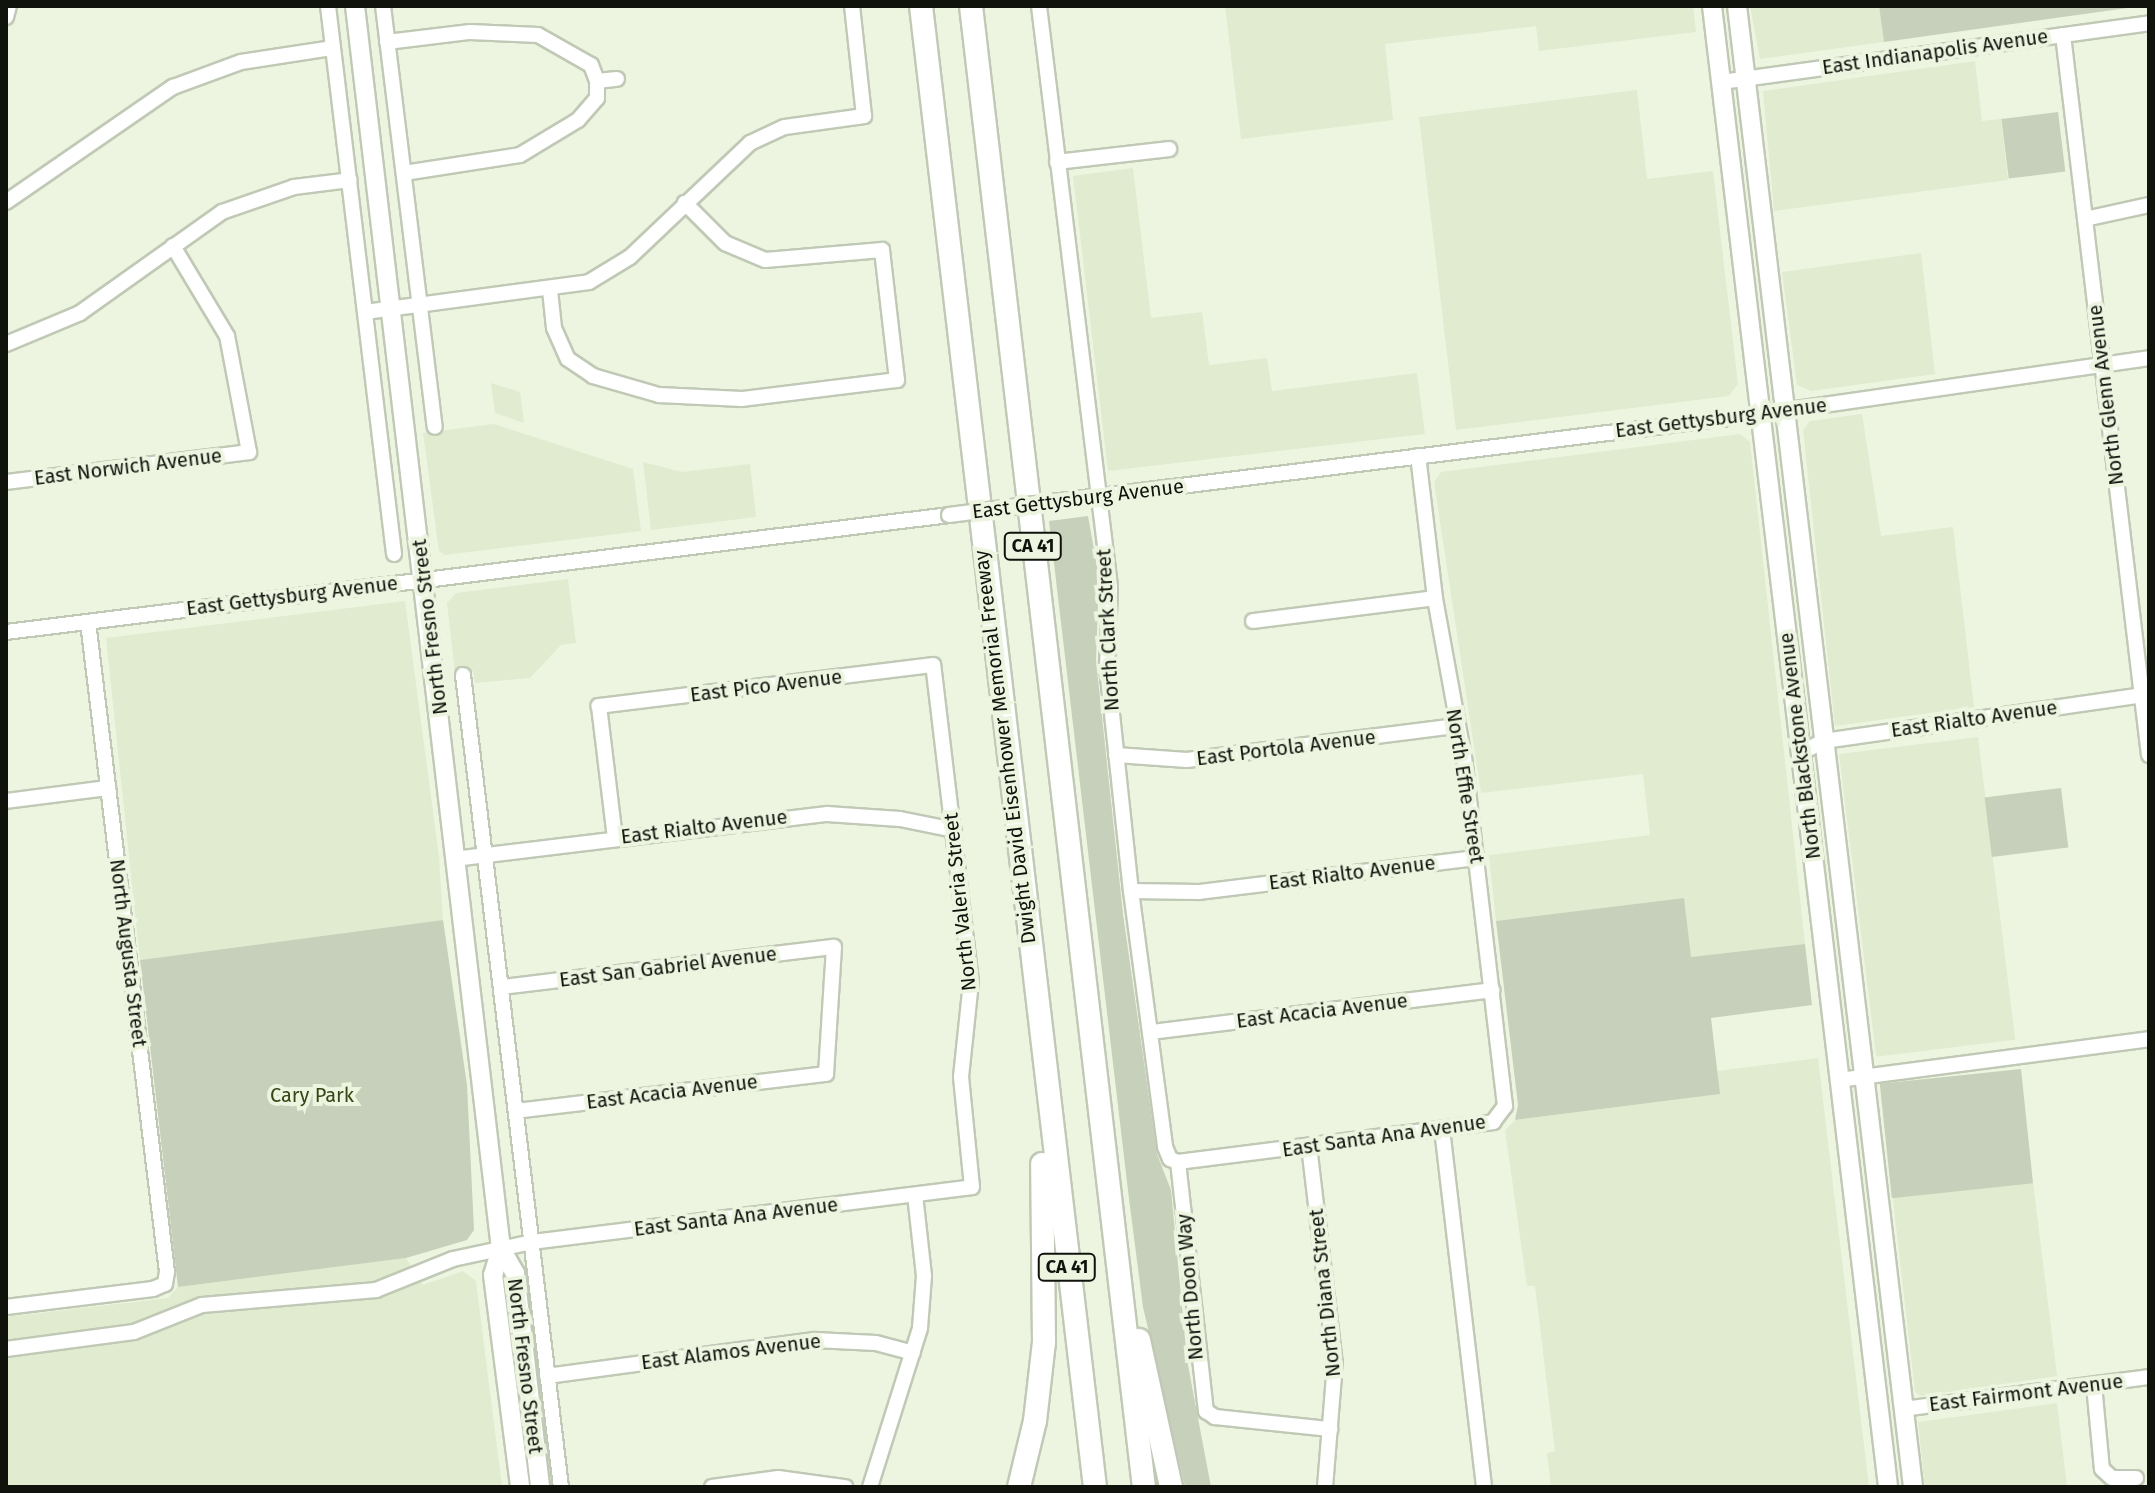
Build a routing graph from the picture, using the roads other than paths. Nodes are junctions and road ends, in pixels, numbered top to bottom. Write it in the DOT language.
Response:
graph roads {
  1 [pos="9,6"];
  2 [pos="328,6"];
  3 [pos="355,6"];
  4 [pos="383,6"];
  5 [pos="852,6"];
  6 [pos="921,6"];
  7 [pos="971,6"];
  8 [pos="1039,6"];
  9 [pos="1712,6"];
  10 [pos="1737,6"];
  11 [pos="6,17"];
  12 [pos="2149,23"];
  13 [pos="2063,35"];
  14 [pos="387,42"];
  15 [pos="333,48"];
  16 [pos="1745,78"];
  17 [pos="617,79"];
  18 [pos="597,81"];
  19 [pos="1721,82"];
  20 [pos="1169,149"];
  21 [pos="1057,162"];
  22 [pos="404,173"];
  23 [pos="350,180"];
  24 [pos="6,202"];
  25 [pos="685,203"];
  26 [pos="2149,205"];
  27 [pos="2085,219"];
  28 [pos="173,246"];
  29 [pos="550,290"];
  30 [pos="420,306"];
  31 [pos="390,309"];
  32 [pos="365,312"];
  33 [pos="6,344"];
  34 [pos="2149,358"];
  35 [pos="2102,365"];
  36 [pos="1785,410"];
  37 [pos="1761,414"];
  38 [pos="435,427"];
  39 [pos="1418,456"];
  40 [pos="6,482"];
  41 [pos="1098,496"];
  42 [pos="394,554"];
  43 [pos="425,579"];
  44 [pos="1435,598"];
  45 [pos="1253,621"];
  46 [pos="88,622"];
  47 [pos="6,632"];
  48 [pos="933,665"];
  49 [pos="463,675"];
  50 [pos="2145,695"];
  51 [pos="1457,726"];
  52 [pos="1824,741"];
  53 [pos="1801,753"];
  54 [pos="1116,755"];
  55 [pos="2149,755"];
  56 [pos="108,788"];
  57 [pos="6,801"];
  58 [pos="954,830"];
  59 [pos="615,838"];
  60 [pos="485,855"];
  61 [pos="1477,858"];
  62 [pos="454,859"];
  63 [pos="1131,891"];
  64 [pos="502,987"];
  65 [pos="1492,990"];
  66 [pos="1151,1032"];
  67 [pos="2149,1039"];
  68 [pos="1040,1047"];
  69 [pos="826,1074"];
  70 [pos="1864,1076"];
  71 [pos="1839,1080"];
  72 [pos="1094,1086"];
  73 [pos="517,1111"];
  74 [pos="1501,1116"];
  75 [pos="1442,1129"];
  76 [pos="1309,1146"];
  77 [pos="1174,1160"];
  78 [pos="972,1187"];
  79 [pos="915,1195"];
  80 [pos="532,1242"];
  81 [pos="501,1249"];
  82 [pos="6,1307"];
  83 [pos="1868,1319"];
  84 [pos="6,1349"];
  85 [pos="913,1353"];
  86 [pos="547,1376"];
  87 [pos="2149,1377"];
  88 [pos="2094,1385"];
  89 [pos="1903,1409"];
  90 [pos="1879,1413"];
  91 [pos="1330,1429"];
  92 [pos="2136,1478"];
  93 [pos="520,1487"];
  94 [pos="540,1487"];
  95 [pos="561,1487"];
  96 [pos="712,1487"];
  97 [pos="845,1487"];
  98 [pos="870,1487"];
  99 [pos="1019,1487"];
  100 [pos="1095,1487"];
  101 [pos="1144,1487"];
  102 [pos="1171,1487"];
  103 [pos="1325,1487"];
  104 [pos="1484,1487"];
  105 [pos="1888,1487"];
  106 [pos="1901,1487"];
  107 [pos="1913,1487"];
  1 -- 11 [label="street"];
  2 -- 15 [label="street, North Fresno Street"];
  3 -- 31 [label="main road, North Fresno Street"];
  4 -- 14 [label="street"];
  5 -- 25 [label="street"];
  6 -- 68 [label="highway, Dwight David Eisenhower Memorial Freeway / CA 41"];
  7 -- 72 [label="highway, CA 41"];
  8 -- 21 [label="street, North Clark Street"];
  9 -- 19 [label="main road, North Blackstone Avenue"];
  10 -- 16 [label="main road, North Blackstone Avenue"];
  12 -- 13 [label="street, East Indianapolis Avenue"];
  13 -- 16 [label="street, East Indianapolis Avenue"];
  13 -- 27 [label="street, North Glenn Avenue"];
  14 -- 18 [label="street"];
  14 -- 22 [label="street"];
  15 -- 23 [label="street, North Fresno Street"];
  15 -- 24 [label="street"];
  16 -- 19 [label="street, East Indianapolis Avenue"];
  16 -- 36 [label="main road, North Blackstone Avenue"];
  17 -- 18 [label="street"];
  18 -- 22 [label="street"];
  19 -- 37 [label="main road, North Blackstone Avenue"];
  20 -- 21 [label="street"];
  21 -- 41 [label="street, North Clark Street"];
  22 -- 30 [label="street"];
  23 -- 28 [label="street"];
  23 -- 32 [label="street, North Fresno Street"];
  25 -- 29 [label="street"];
  25 -- 29 [label="street"];
  26 -- 27 [label="street"];
  27 -- 35 [label="street, North Glenn Avenue"];
  28 -- 33 [label="street"];
  28 -- 40 [label="street, East Norwich Avenue"];
  29 -- 30 [label="street"];
  30 -- 31 [label="street"];
  30 -- 38 [label="street"];
  31 -- 32 [label="street"];
  31 -- 43 [label="main road, North Fresno Street"];
  32 -- 42 [label="street, North Fresno Street"];
  34 -- 35 [label="street, East Gettysburg Avenue"];
  35 -- 36 [label="street, East Gettysburg Avenue"];
  35 -- 50 [label="street, North Glenn Avenue"];
  36 -- 37 [label="street, East Gettysburg Avenue"];
  36 -- 52 [label="main road, North Blackstone Avenue"];
  37 -- 39 [label="street, East Gettysburg Avenue"];
  37 -- 53 [label="main road, North Blackstone Avenue"];
  39 -- 41 [label="street, East Gettysburg Avenue"];
  39 -- 44 [label="street, North Effie Street"];
  41 -- 43 [label="street, East Gettysburg Avenue, bridge"];
  41 -- 54 [label="street, North Clark Street"];
  43 -- 46 [label="street, East Gettysburg Avenue"];
  43 -- 62 [label="main road, North Fresno Street"];
  44 -- 45 [label="street"];
  44 -- 51 [label="street, North Effie Street"];
  46 -- 47 [label="street, East Gettysburg Avenue"];
  46 -- 56 [label="street, North Augusta Street"];
  48 -- 58 [label="street, North Valeria Street"];
  48 -- 59 [label="street, East Pico Avenue"];
  49 -- 60 [label="street"];
  50 -- 52 [label="street, East Rialto Avenue"];
  50 -- 55 [label="street, North Glenn Avenue"];
  51 -- 54 [label="street, East Portola Avenue"];
  51 -- 61 [label="street, North Effie Street"];
  52 -- 53 [label="street, East Rialto Avenue"];
  52 -- 70 [label="main road, North Blackstone Avenue"];
  53 -- 71 [label="main road, North Blackstone Avenue"];
  54 -- 63 [label="street, North Clark Street"];
  56 -- 57 [label="street"];
  56 -- 82 [label="street, North Augusta Street"];
  58 -- 59 [label="street, East Rialto Avenue"];
  58 -- 78 [label="street, North Valeria Street"];
  59 -- 60 [label="street, East Rialto Avenue"];
  60 -- 62 [label="street, East Rialto Avenue"];
  60 -- 64 [label="street"];
  61 -- 63 [label="street, East Rialto Avenue"];
  61 -- 65 [label="street, North Effie Street"];
  62 -- 81 [label="main road, North Fresno Street"];
  63 -- 66 [label="street, North Clark Street"];
  64 -- 69 [label="street, East San Gabriel Avenue"];
  64 -- 73 [label="street"];
  65 -- 66 [label="street, East Acacia Avenue"];
  65 -- 74 [label="street, North Effie Street"];
  66 -- 77 [label="street, North Clark Street"];
  67 -- 70 [label="street"];
  68 -- 99 [label="highway"];
  68 -- 100 [label="highway, Dwight David Eisenhower Memorial Freeway / CA 41"];
  69 -- 73 [label="street, East Acacia Avenue"];
  70 -- 71 [label="street"];
  70 -- 89 [label="main road, North Blackstone Avenue"];
  71 -- 83 [label="main road, North Blackstone Avenue"];
  72 -- 101 [label="highway, CA 41"];
  72 -- 102 [label="highway"];
  73 -- 80 [label="street"];
  74 -- 75 [label="street, East Santa Ana Avenue"];
  75 -- 76 [label="street, East Santa Ana Avenue"];
  75 -- 104 [label="street"];
  76 -- 77 [label="street, East Santa Ana Avenue"];
  76 -- 91 [label="street, North Diana Street"];
  77 -- 91 [label="street, North Doon Way"];
  78 -- 79 [label="street, East Santa Ana Avenue"];
  79 -- 80 [label="street, East Santa Ana Avenue"];
  79 -- 85 [label="street"];
  80 -- 81 [label="street, East Santa Ana Avenue"];
  80 -- 86 [label="street"];
  81 -- 84 [label="street, East Santa Ana Avenue"];
  81 -- 93 [label="main road, North Fresno Street"];
  81 -- 94 [label="main road, North Fresno Street"];
  83 -- 89 [label="main road"];
  83 -- 90 [label="main road, North Blackstone Avenue"];
  85 -- 86 [label="street, East Alamos Avenue"];
  85 -- 98 [label="street"];
  86 -- 95 [label="street"];
  87 -- 88 [label="street, East Fairmont Avenue"];
  88 -- 89 [label="street, East Fairmont Avenue"];
  88 -- 92 [label="street"];
  89 -- 107 [label="main road, North Blackstone Avenue"];
  90 -- 105 [label="main road, North Blackstone Avenue"];
  90 -- 106 [label="main road"];
  91 -- 103 [label="street, North Diana Street"];
  96 -- 97 [label="street"];
}
